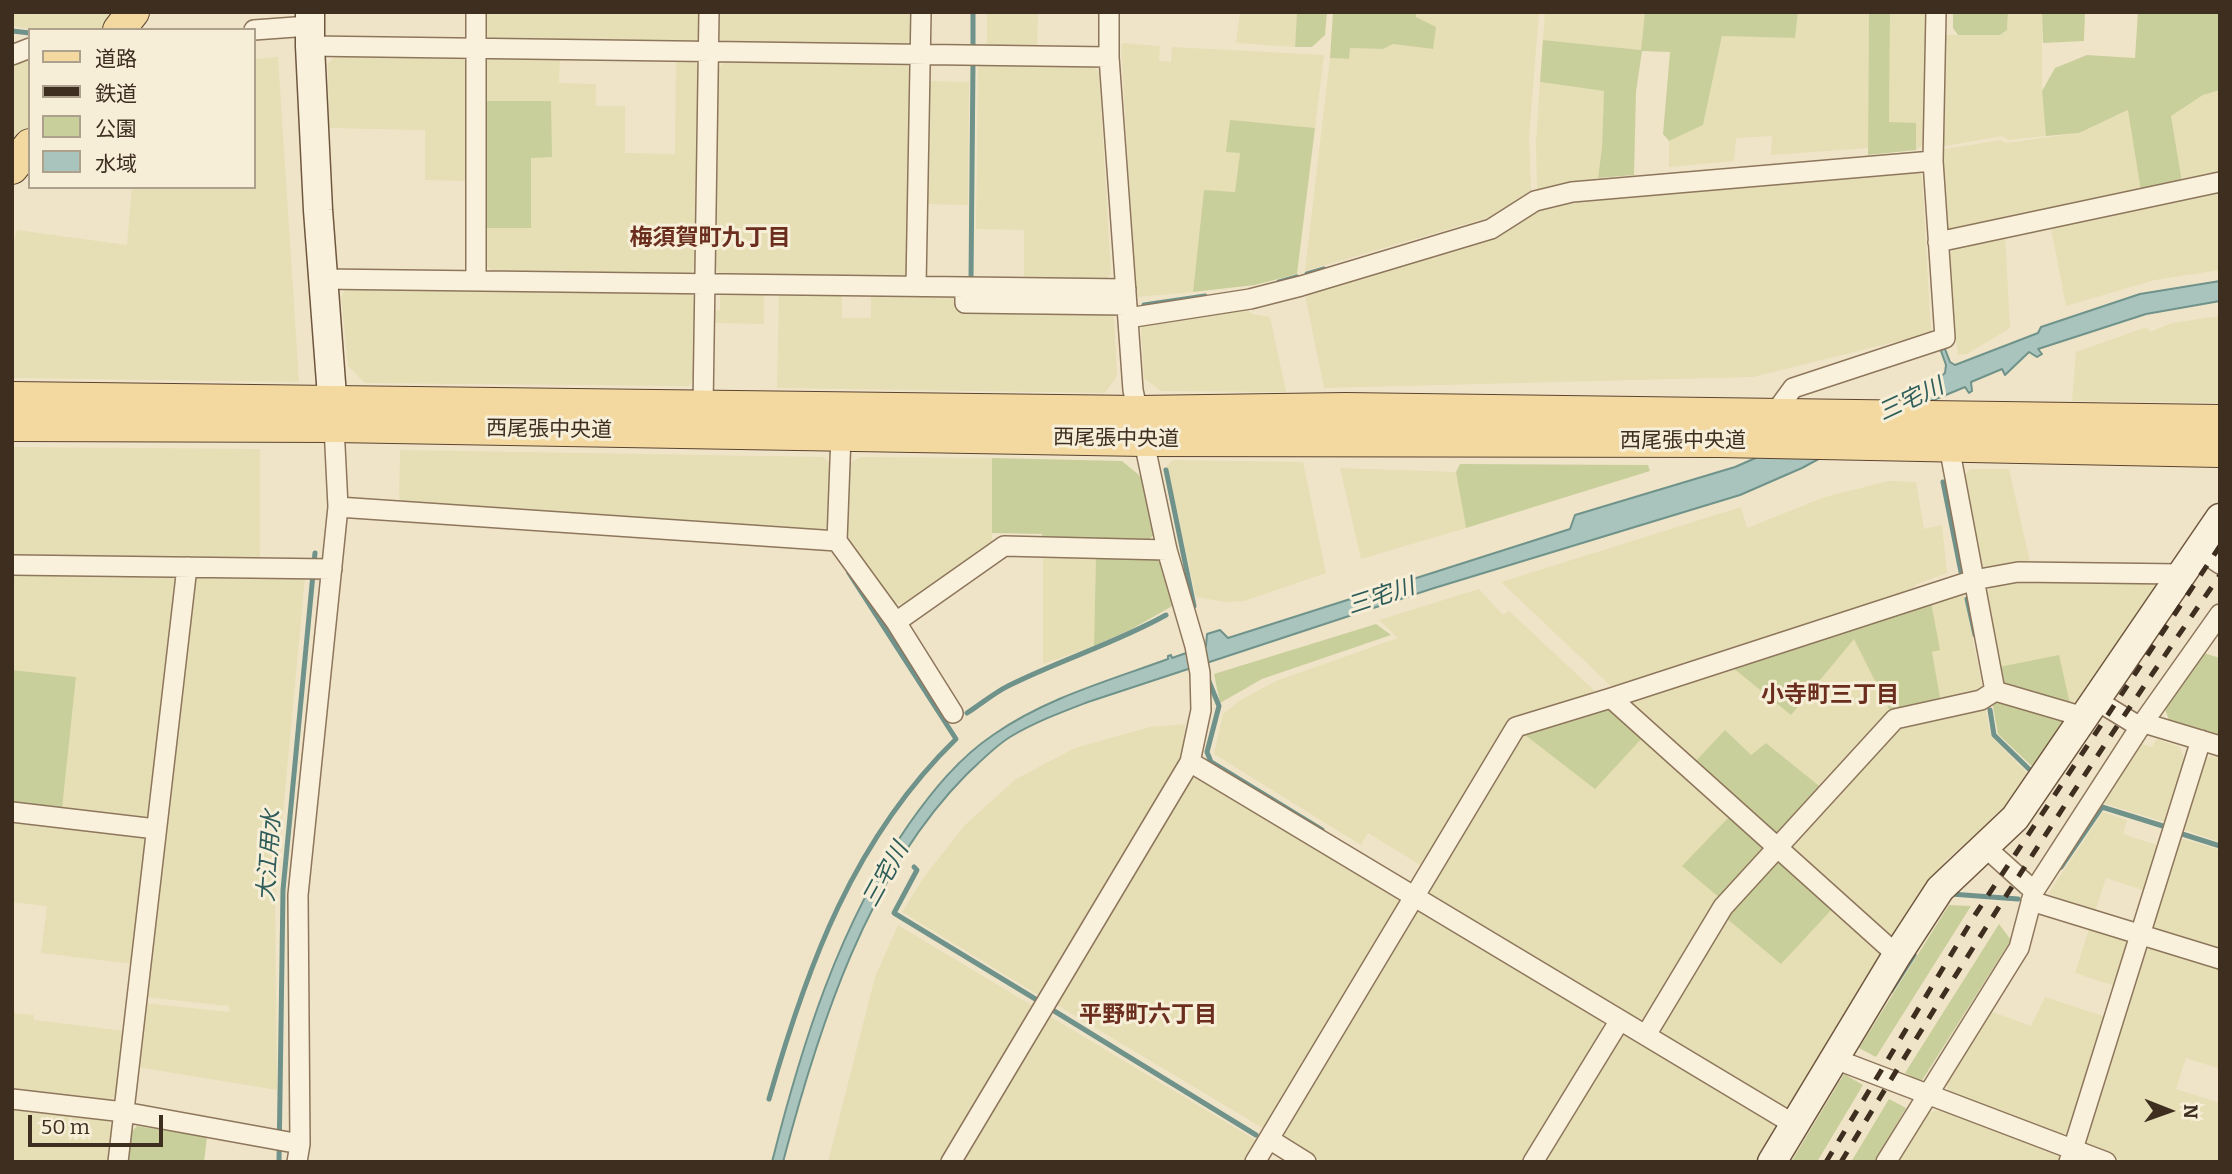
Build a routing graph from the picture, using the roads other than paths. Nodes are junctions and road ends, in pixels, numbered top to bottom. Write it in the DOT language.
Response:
graph roads {
  1 [pos="133,12"];
  2 [pos="476,12"];
  3 [pos="709,12"];
  4 [pos="921,12"];
  5 [pos="1109,12"];
  6 [pos="1936,12"];
  7 [pos="121,28"];
  8 [pos="310,28"];
  9 [pos="256,30"];
  10 [pos="476,49"];
  11 [pos="709,52"];
  12 [pos="920,54"];
  13 [pos="1110,57"];
  14 [pos="28,148"];
  15 [pos="1933,160"];
  16 [pos="12,168"];
  17 [pos="2220,182"];
  18 [pos="1938,242"];
  19 [pos="322,279"];
  20 [pos="476,281"];
  21 [pos="705,284"];
  22 [pos="916,286"];
  23 [pos="1127,304"];
  24 [pos="12,398"];
  25 [pos="703,407"];
  26 [pos="334,414"];
  27 [pos="1783,414"];
  28 [pos="2220,421"];
  29 [pos="12,425"];
  30 [pos="1141,426"];
  31 [pos="841,435"];
  32 [pos="1949,446"];
  33 [pos="2220,451"];
  34 [pos="338,508"];
  35 [pos="2220,517"];
  36 [pos="837,541"];
  37 [pos="1167,550"];
  38 [pos="2209,556"];
  39 [pos="12,565"];
  40 [pos="187,567"];
  41 [pos="320,569"];
  42 [pos="2181,574"];
  43 [pos="1974,580"];
  44 [pos="2220,614"];
  45 [pos="896,622"];
  46 [pos="1994,691"];
  47 [pos="1611,698"];
  48 [pos="2090,709"];
  49 [pos="953,713"];
  50 [pos="2142,725"];
  51 [pos="2210,743"];
  52 [pos="1190,762"];
  53 [pos="12,812"];
  54 [pos="156,829"];
  55 [pos="1985,847"];
  56 [pos="1777,848"];
  57 [pos="1413,895"];
  58 [pos="2033,896"];
  59 [pos="2139,934"];
  60 [pos="1897,956"];
  61 [pos="2220,960"];
  62 [pos="1620,1020"];
  63 [pos="1646,1035"];
  64 [pos="1835,1059"];
  65 [pos="1927,1095"];
  66 [pos="12,1099"];
  67 [pos="124,1112"];
  68 [pos="1795,1125"];
  69 [pos="1269,1139"];
  70 [pos="290,1147"];
  71 [pos="2071,1156"];
  72 [pos="118,1162"];
  73 [pos="951,1162"];
  74 [pos="1255,1162"];
  75 [pos="1306,1162"];
  76 [pos="1533,1162"];
  77 [pos="1772,1162"];
  78 [pos="1886,1162"];
  79 [pos="2106,1162"];
  1 -- 7 [label="main road"];
  2 -- 10 [label="street"];
  3 -- 11 [label="street"];
  4 -- 12 [label="street"];
  5 -- 13 [label="street"];
  6 -- 15 [label="street"];
  8 -- 9 [label="street"];
  8 -- 10 [label="street"];
  8 -- 19 [label="street"];
  10 -- 11 [label="street"];
  10 -- 20 [label="street"];
  11 -- 12 [label="street"];
  11 -- 21 [label="street"];
  12 -- 13 [label="street"];
  12 -- 22 [label="street"];
  13 -- 23 [label="street"];
  14 -- 16 [label="main road"];
  15 -- 18 [label="street"];
  15 -- 23 [label="street"];
  17 -- 18 [label="street"];
  18 -- 27 [label="street"];
  19 -- 20 [label="street"];
  19 -- 26 [label="street"];
  20 -- 21 [label="street"];
  21 -- 22 [label="street"];
  21 -- 25 [label="street"];
  22 -- 23 [label="street"];
  23 -- 30 [label="street"];
  24 -- 26 [label="main road, 西尾張中央道"];
  25 -- 26 [label="main road, 西尾張中央道"];
  25 -- 30 [label="main road, 西尾張中央道"];
  26 -- 29 [label="main road, 西尾張中央道"];
  26 -- 31 [label="main road, 西尾張中央道"];
  26 -- 34 [label="street"];
  27 -- 28 [label="main road, 西尾張中央道"];
  27 -- 30 [label="main road, 西尾張中央道"];
  30 -- 31 [label="main road, 西尾張中央道"];
  30 -- 32 [label="main road, 西尾張中央道"];
  30 -- 37 [label="street"];
  31 -- 36 [label="street"];
  32 -- 33 [label="main road, 西尾張中央道"];
  32 -- 43 [label="street"];
  34 -- 36 [label="street"];
  34 -- 41 [label="street"];
  35 -- 38 [label="street"];
  36 -- 45 [label="street"];
  37 -- 45 [label="street"];
  37 -- 52 [label="street"];
  38 -- 42 [label="street"];
  39 -- 40 [label="street"];
  40 -- 41 [label="street"];
  40 -- 54 [label="street"];
  41 -- 70 [label="street"];
  42 -- 43 [label="street"];
  42 -- 48 [label="street"];
  43 -- 46 [label="street"];
  43 -- 47 [label="street"];
  44 -- 50 [label="street"];
  45 -- 49 [label="street"];
  46 -- 48 [label="street"];
  46 -- 56 [label="street"];
  47 -- 56 [label="street"];
  47 -- 57 [label="street"];
  48 -- 50 [label="street"];
  48 -- 55 [label="street"];
  50 -- 51 [label="street"];
  50 -- 58 [label="street"];
  51 -- 59 [label="street"];
  52 -- 57 [label="street"];
  52 -- 73 [label="street"];
  53 -- 54 [label="street"];
  54 -- 67 [label="street"];
  55 -- 58 [label="street"];
  55 -- 60 [label="street"];
  56 -- 60 [label="street"];
  56 -- 63 [label="street"];
  57 -- 62 [label="street"];
  57 -- 69 [label="street"];
  58 -- 59 [label="street"];
  58 -- 65 [label="street"];
  59 -- 61 [label="street"];
  59 -- 71 [label="street"];
  60 -- 64 [label="street"];
  62 -- 63 [label="street"];
  62 -- 76 [label="street"];
  63 -- 68 [label="street"];
  64 -- 65 [label="street"];
  64 -- 68 [label="street"];
  65 -- 71 [label="street"];
  65 -- 78 [label="street"];
  66 -- 67 [label="street"];
  67 -- 70 [label="street"];
  67 -- 72 [label="street"];
  68 -- 77 [label="street"];
  69 -- 74 [label="street"];
  69 -- 75 [label="street"];
  71 -- 79 [label="street"];
}
